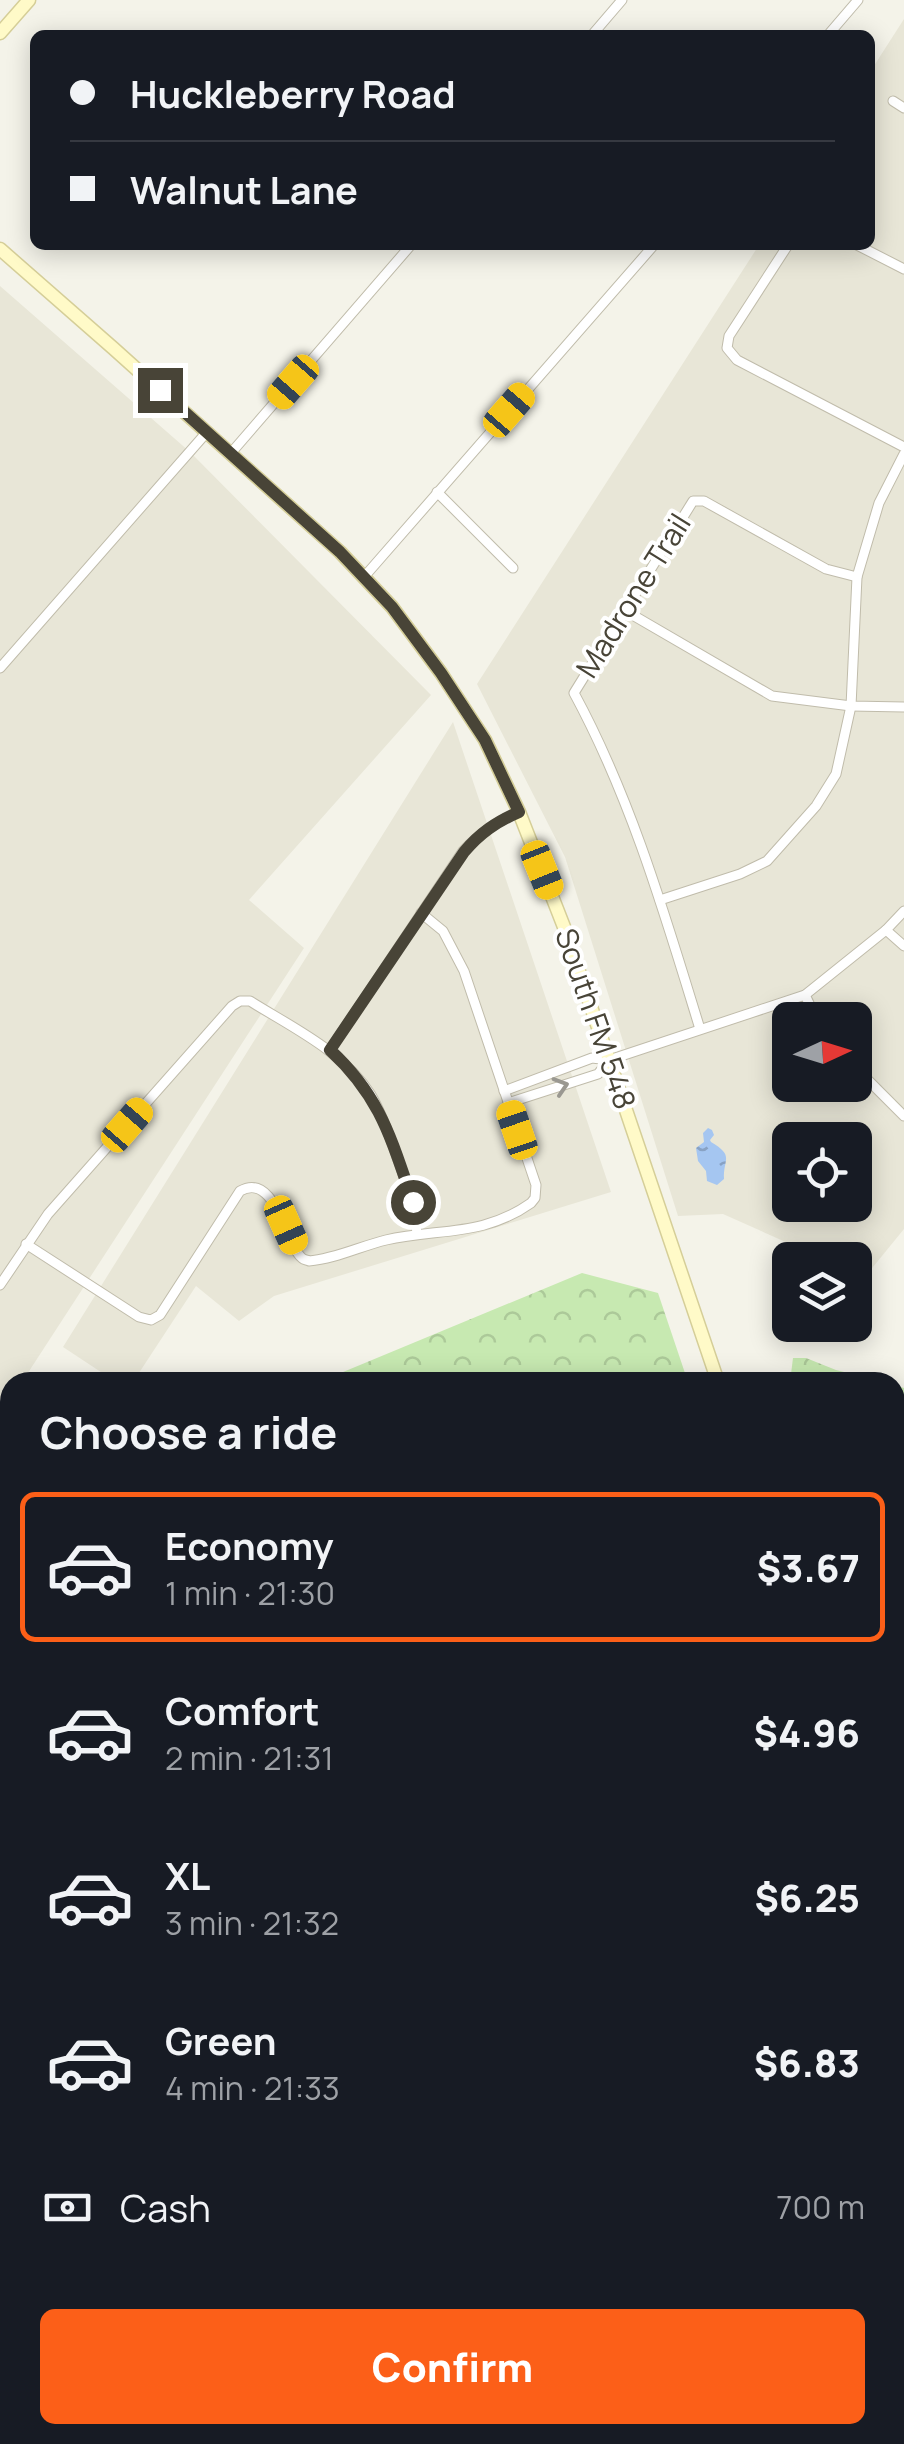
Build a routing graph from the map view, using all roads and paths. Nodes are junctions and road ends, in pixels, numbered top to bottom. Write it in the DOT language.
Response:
graph roads {
  1 [pos="29,0"];
  2 [pos="622,0"];
  3 [pos="858,0"];
  4 [pos="596,30"];
  5 [pos="832,30"];
  6 [pos="0,33"];
  7 [pos="892,100"];
  8 [pos="904,108"];
  9 [pos="0,249"];
  10 [pos="407,250"];
  11 [pos="650,250"];
  12 [pos="785,250"];
  13 [pos="867,250"];
  14 [pos="904,269"];
  15 [pos="207,432"];
  16 [pos="904,450"];
  17 [pos="231,454"];
  18 [pos="437,492"];
  19 [pos="513,568"];
  20 [pos="364,577"];
  21 [pos="856,577"];
  22 [pos="624,610"];
  23 [pos="0,668"];
  24 [pos="851,706"];
  25 [pos="904,707"];
  26 [pos="519,812"];
  27 [pos="660,900"];
  28 [pos="904,910"];
  29 [pos="421,913"];
  30 [pos="886,930"];
  31 [pos="904,946"];
  32 [pos="805,995"];
  33 [pos="808,1002"];
  34 [pos="700,1029"];
  35 [pos="330,1050"];
  36 [pos="608,1060"];
  37 [pos="872,1084"];
  38 [pos="504,1091"];
  39 [pos="508,1103"];
  40 [pos="904,1116"];
  41 [pos="417,1234"];
  42 [pos="26,1244"];
  43 [pos="0,1284"];
  44 [pos="715,1372"];
  1 -- 6 [label="main road"];
  2 -- 4 [label="street"];
  3 -- 5 [label="street"];
  7 -- 8 [label="street"];
  9 -- 15 [label="main road, South FM 548"];
  10 -- 17 [label="street"];
  11 -- 18 [label="street"];
  12 -- 16 [label="street"];
  13 -- 14 [label="street"];
  15 -- 17 [label="main road, South FM 548"];
  15 -- 23 [label="street"];
  16 -- 21 [label="street"];
  17 -- 20 [label="main road, South FM 548"];
  18 -- 19 [label="street"];
  18 -- 20 [label="street"];
  20 -- 26 [label="main road, South FM 548"];
  21 -- 22 [label="street, Madrone Trail"];
  21 -- 24 [label="street"];
  22 -- 24 [label="street"];
  22 -- 27 [label="street, Madrone Trail"];
  24 -- 25 [label="street"];
  24 -- 27 [label="street"];
  26 -- 29 [label="street"];
  26 -- 36 [label="main road, South FM 548"];
  27 -- 34 [label="street, Madrone Trail"];
  28 -- 30 [label="street"];
  29 -- 35 [label="street"];
  29 -- 38 [label="street"];
  30 -- 31 [label="street"];
  30 -- 32 [label="street"];
  32 -- 33 [label="street"];
  32 -- 34 [label="street"];
  34 -- 36 [label="street"];
  35 -- 41 [label="street"];
  35 -- 42 [label="street"];
  36 -- 38 [label="street"];
  39 -- 36 [label="street, one-way"];
  36 -- 44 [label="main road, South FM 548"];
  37 -- 40 [label="street"];
  38 -- 39 [label="street"];
  39 -- 41 [label="street"];
  41 -- 42 [label="street"];
  42 -- 43 [label="street"];
}
